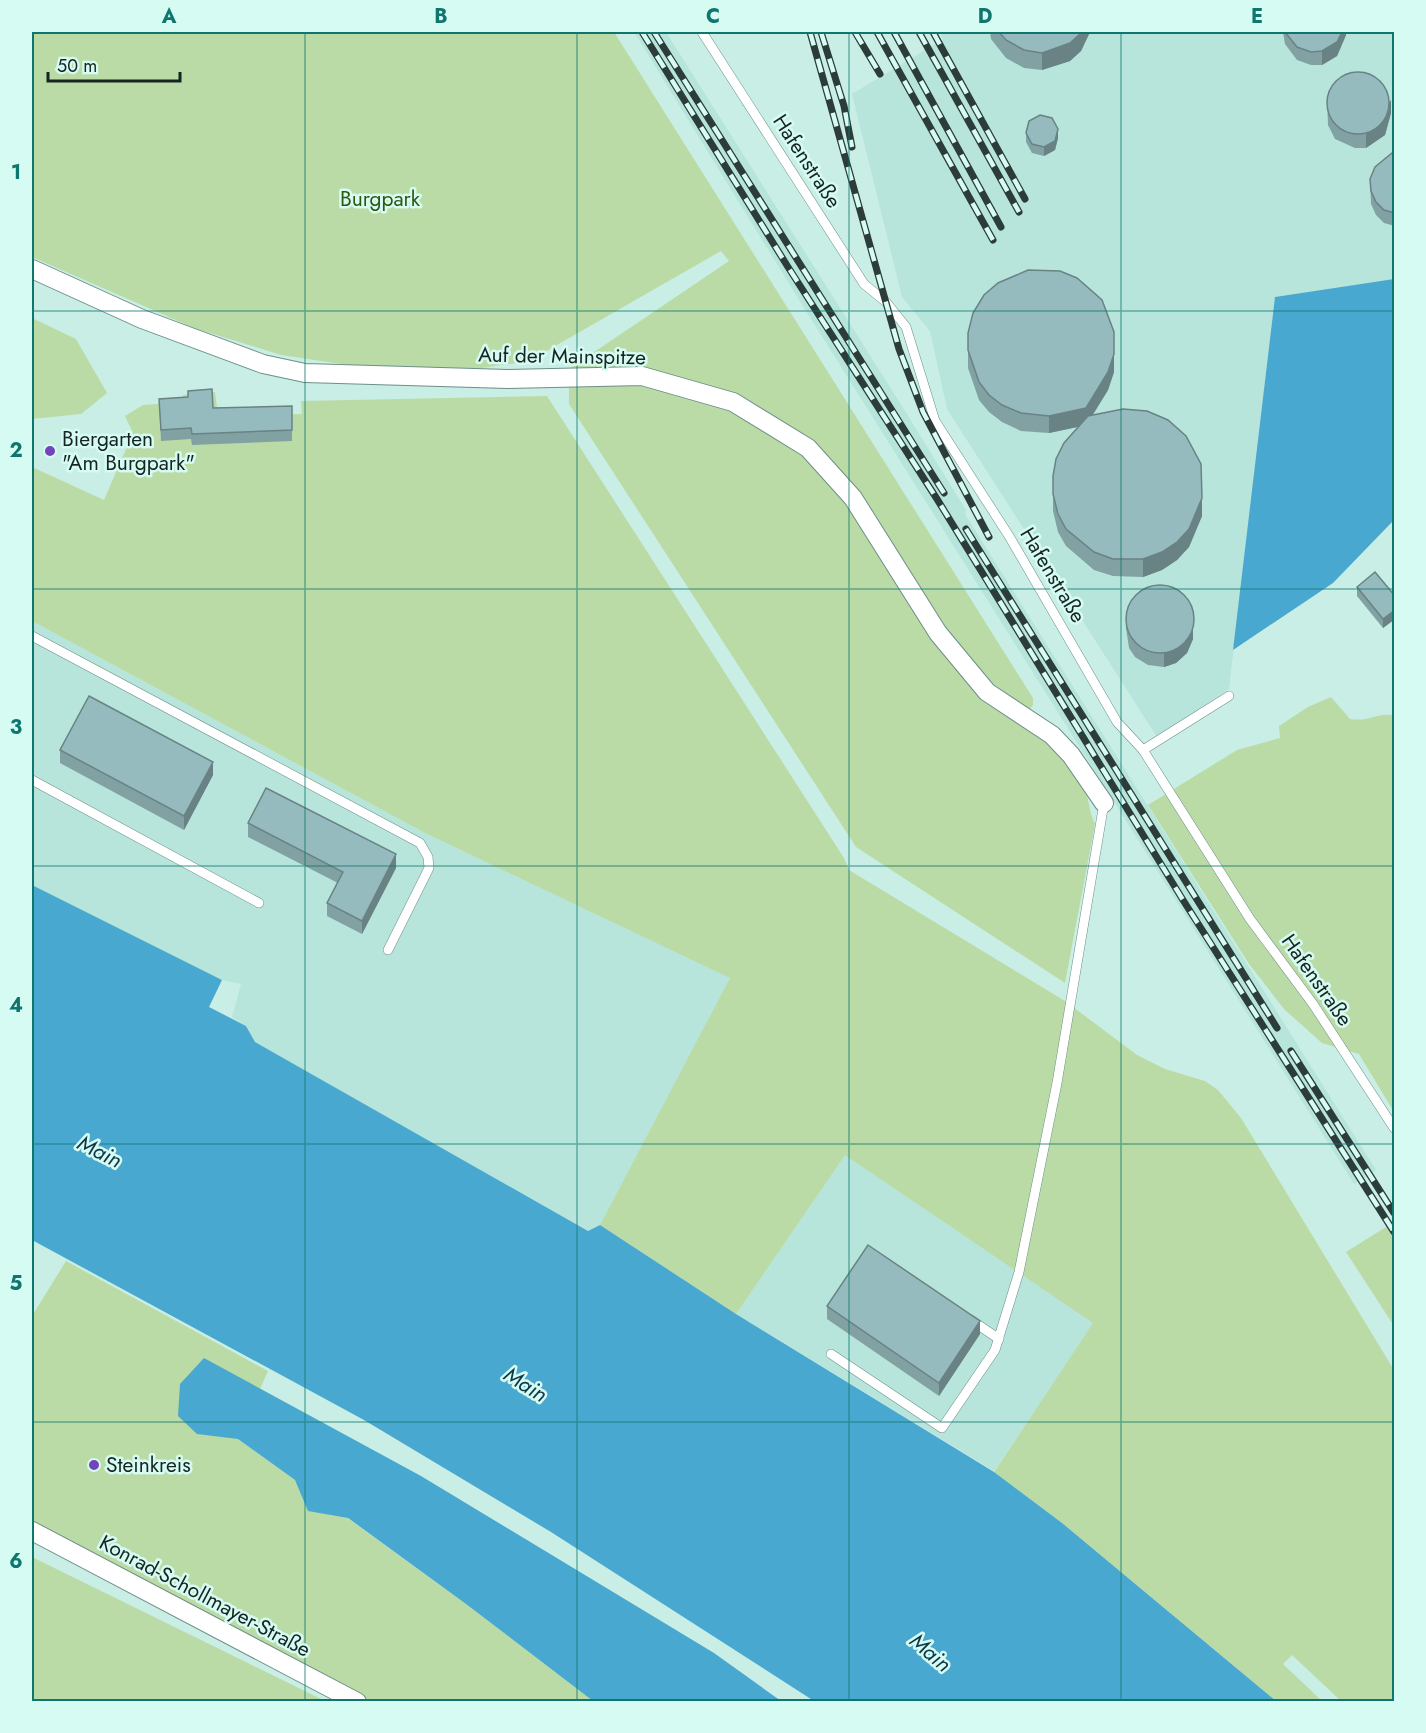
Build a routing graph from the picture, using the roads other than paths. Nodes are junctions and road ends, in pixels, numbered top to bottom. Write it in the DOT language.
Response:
graph roads {
  1 [pos="702,32"];
  2 [pos="32,269"];
  3 [pos="32,636"];
  4 [pos="1229,696"];
  5 [pos="1143,750"];
  6 [pos="32,780"];
  7 [pos="1104,803"];
  8 [pos="259,903"];
  9 [pos="388,950"];
  10 [pos="1395,1128"];
  11 [pos="962,1314"];
  12 [pos="999,1339"];
  13 [pos="831,1354"];
  14 [pos="32,1531"];
  15 [pos="357,1701"];
  1 -- 5 [label="lane, Hafenstraße"];
  2 -- 7 [label="street, Auf der Mainspitze"];
  3 -- 9 [label="lane"];
  4 -- 5 [label="lane"];
  5 -- 10 [label="lane, Hafenstraße"];
  6 -- 8 [label="lane"];
  7 -- 12 [label="lane"];
  11 -- 12 [label="lane"];
  12 -- 13 [label="lane"];
  14 -- 15 [label="street, Konrad-Schollmayer-Straße"];
}
